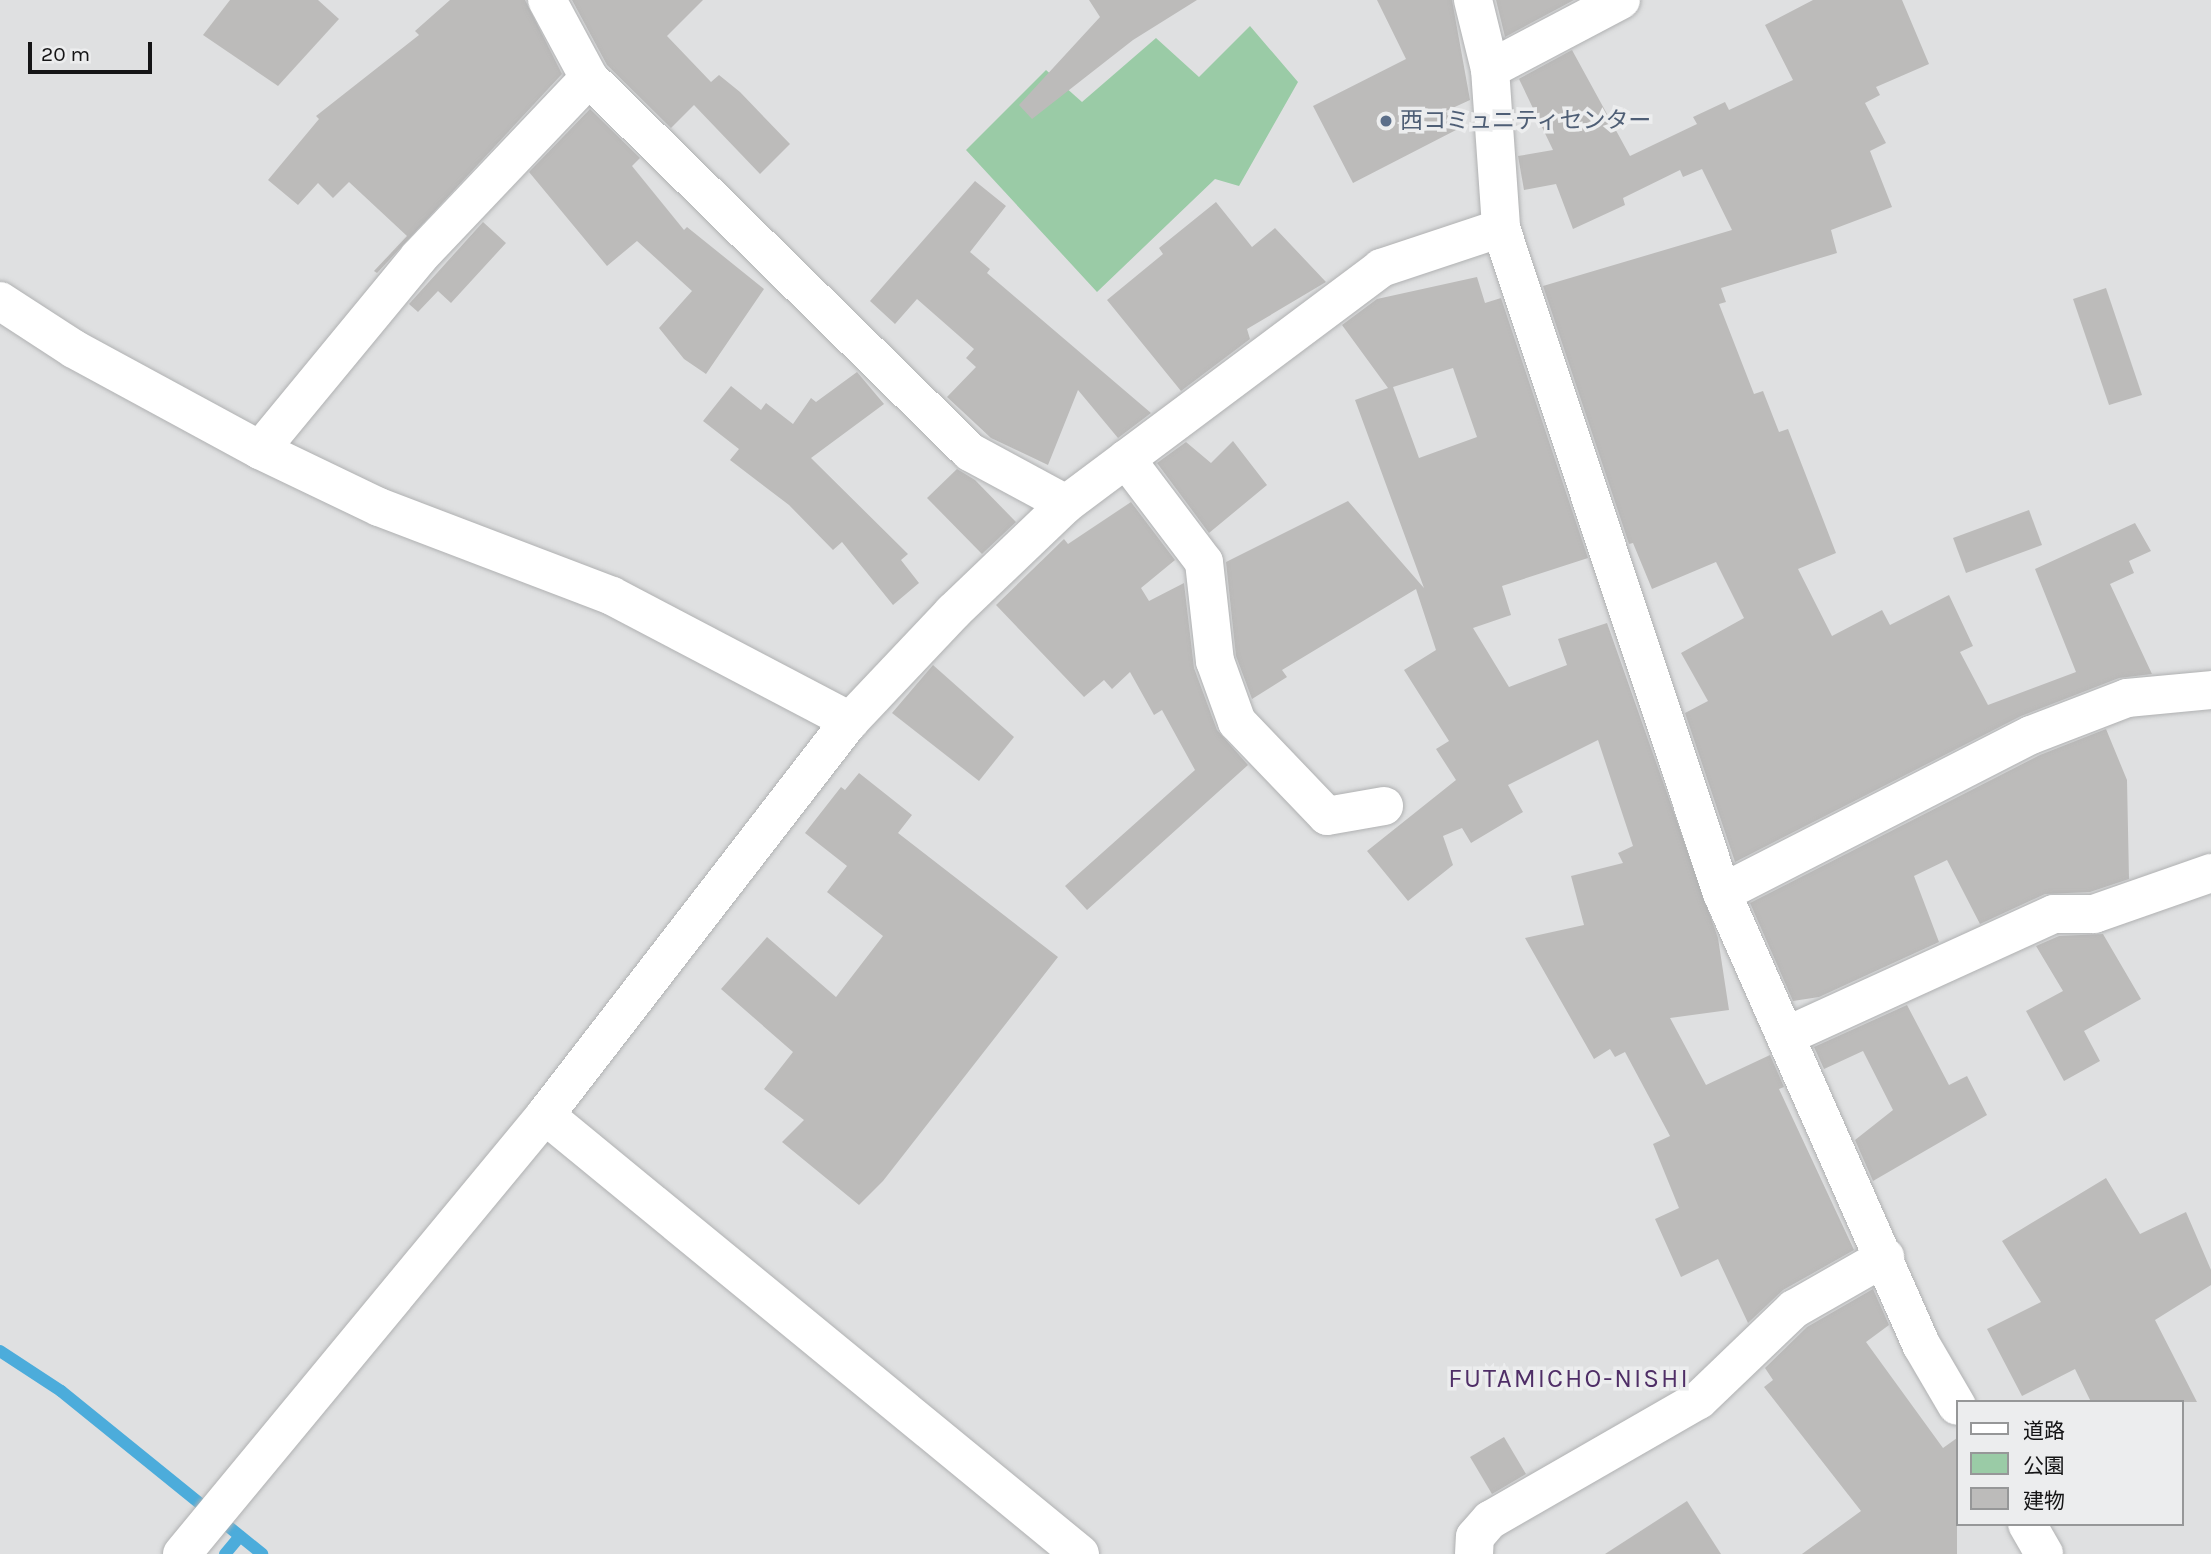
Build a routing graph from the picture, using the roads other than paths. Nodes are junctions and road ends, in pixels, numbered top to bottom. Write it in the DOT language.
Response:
graph roads {
  1 [pos="547,0"];
  2 [pos="1473,0"];
  3 [pos="1621,0"];
  4 [pos="1490,69"];
  5 [pos="589,78"];
  6 [pos="1501,228"];
  7 [pos="0,301"];
  8 [pos="260,450"];
  9 [pos="1126,459"];
  10 [pos="1066,503"];
  11 [pos="2211,690"];
  12 [pos="850,722"];
  13 [pos="1384,806"];
  14 [pos="2211,873"];
  15 [pos="1722,892"];
  16 [pos="1786,1036"];
  17 [pos="545,1115"];
  18 [pos="1885,1258"];
  19 [pos="1955,1403"];
  20 [pos="2028,1526"];
  21 [pos="192,1542"];
  22 [pos="1080,1554"];
  23 [pos="1474,1554"];
  24 [pos="2044,1554"];
  1 -- 5 [label="street"];
  2 -- 4 [label="street"];
  3 -- 4 [label="street"];
  4 -- 6 [label="street"];
  5 -- 8 [label="street"];
  5 -- 10 [label="street"];
  6 -- 9 [label="street"];
  6 -- 15 [label="street"];
  7 -- 8 [label="street"];
  8 -- 12 [label="street"];
  9 -- 10 [label="street"];
  9 -- 13 [label="street"];
  10 -- 12 [label="street"];
  11 -- 15 [label="street"];
  12 -- 17 [label="street"];
  14 -- 16 [label="street"];
  15 -- 16 [label="street"];
  16 -- 18 [label="street"];
  17 -- 21 [label="street"];
  17 -- 22 [label="street"];
  18 -- 19 [label="street"];
  18 -- 23 [label="street"];
  20 -- 24 [label="street"];
}
